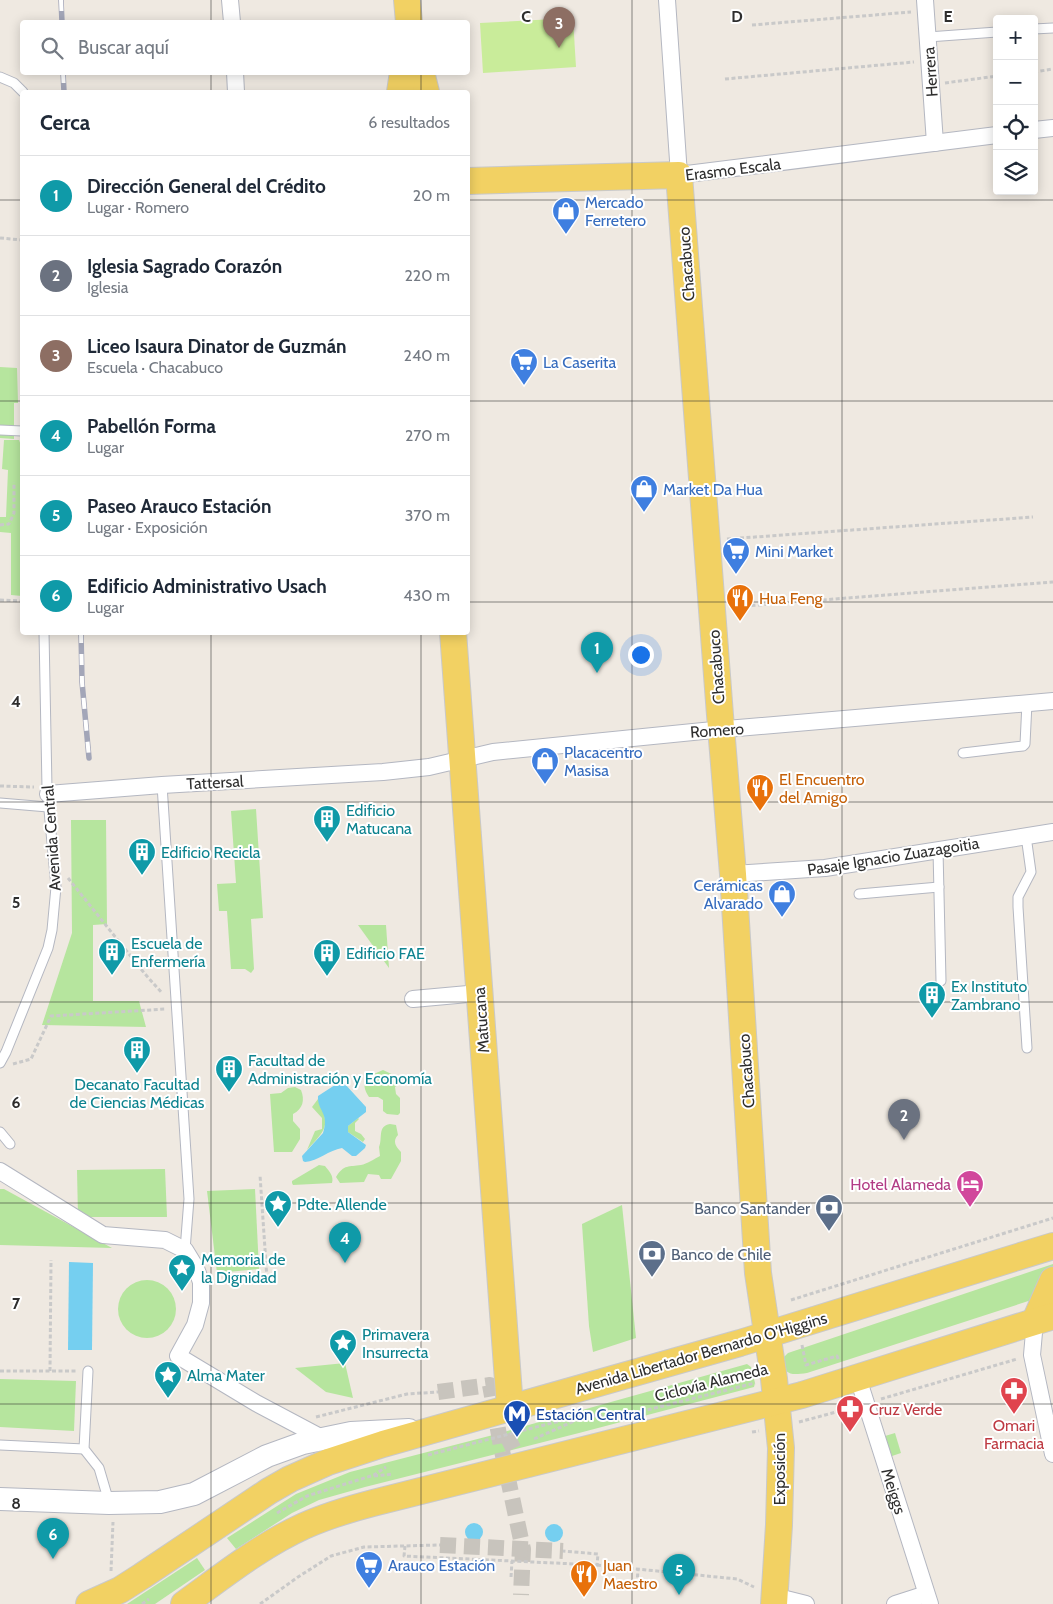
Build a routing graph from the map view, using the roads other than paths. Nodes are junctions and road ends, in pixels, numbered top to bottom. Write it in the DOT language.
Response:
graph roads {
  1 [pos="230,0"];
  2 [pos="407,0"];
  3 [pos="667,0"];
  4 [pos="925,0"];
  5 [pos="232,20"];
  6 [pos="409,20"];
  7 [pos="1053,28"];
  8 [pos="1038,29"];
  9 [pos="993,32"];
  10 [pos="928,37"];
  11 [pos="235,75"];
  12 [pos="402,75"];
  13 [pos="422,75"];
  14 [pos="0,77"];
  15 [pos="21,90"];
  16 [pos="236,90"];
  17 [pos="400,90"];
  18 [pos="426,90"];
  19 [pos="1053,128"];
  20 [pos="1038,130"];
  21 [pos="993,136"];
  22 [pos="935,144"];
  23 [pos="679,175"];
  24 [pos="470,181"];
  25 [pos="0,430"];
  26 [pos="20,431"];
  27 [pos="44,635"];
  28 [pos="453,635"];
  29 [pos="1053,700"];
  30 [pos="1027,703"];
  31 [pos="721,730"];
  32 [pos="963,753"];
  33 [pos="462,760"];
  34 [pos="383,772"];
  35 [pos="162,785"];
  36 [pos="48,796"];
  37 [pos="0,803"];
  38 [pos="1053,832"];
  39 [pos="1026,836"];
  40 [pos="938,850"];
  41 [pos="733,874"];
  42 [pos="939,888"];
  43 [pos="859,894"];
  44 [pos="942,981"];
  45 [pos="479,993"];
  46 [pos="412,999"];
  47 [pos="1027,1048"];
  48 [pos="4,1064"];
  49 [pos="0,1132"];
  50 [pos="10,1144"];
  51 [pos="0,1171"];
  52 [pos="1053,1246"];
  53 [pos="185,1250"];
  54 [pos="1053,1280"];
  55 [pos="1044,1319"];
  56 [pos="767,1335"];
  57 [pos="88,1371"];
  58 [pos="858,1378"];
  59 [pos="775,1391"];
  60 [pos="510,1408"];
  61 [pos="440,1428"];
  62 [pos="322,1438"];
  63 [pos="0,1445"];
  64 [pos="84,1449"];
  65 [pos="1053,1454"];
  66 [pos="0,1498"];
  67 [pos="115,1512"];
  68 [pos="928,1599"];
  69 [pos="774,1600"];
  70 [pos="89,1604"];
  71 [pos="184,1604"];
  72 [pos="806,1604"];
  73 [pos="895,1604"];
  1 -- 5 [label="street"];
  2 -- 6 [label="main road"];
  3 -- 23 [label="street, Chacabuco"];
  4 -- 10 [label="street, Herrera"];
  7 -- 8 [label="lane"];
  9 -- 10 [label="lane"];
  10 -- 22 [label="street, Herrera"];
  11 -- 16 [label="street"];
  12 -- 17 [label="main road"];
  13 -- 18 [label="main road"];
  14 -- 15 [label="lane"];
  19 -- 20 [label="street"];
  21 -- 22 [label="street, Erasmo Escala"];
  22 -- 23 [label="street, Erasmo Escala"];
  23 -- 24 [label="main road, Erasmo Escala"];
  23 -- 31 [label="main road, Chacabuco"];
  25 -- 26 [label="lane"];
  27 -- 36 [label="lane, Avenida Central"];
  28 -- 33 [label="main road, Matucana"];
  29 -- 30 [label="street, Romero"];
  30 -- 31 [label="street, Romero"];
  30 -- 32 [label="lane"];
  31 -- 33 [label="street, Romero"];
  31 -- 41 [label="main road, Chacabuco"];
  33 -- 34 [label="street, Romero"];
  33 -- 45 [label="main road, Matucana"];
  34 -- 35 [label="street, Tattersal"];
  35 -- 36 [label="street, Tattersal"];
  35 -- 53 [label="lane"];
  36 -- 37 [label="lane"];
  36 -- 48 [label="lane, Avenida Central"];
  38 -- 39 [label="street, Pasaje Ignacio Zuazagoitia"];
  39 -- 40 [label="street, Pasaje Ignacio Zuazagoitia"];
  39 -- 47 [label="lane"];
  40 -- 41 [label="street, Pasaje Ignacio Zuazagoitia"];
  40 -- 42 [label="lane"];
  41 -- 56 [label="main road, Chacabuco"];
  42 -- 43 [label="lane"];
  42 -- 44 [label="lane"];
  45 -- 46 [label="street"];
  45 -- 60 [label="main road, Matucana"];
  49 -- 50 [label="lane"];
  51 -- 53 [label="street"];
  52 -- 56 [label="main road, Avenida Libertador Bernardo O'Higgins"];
  53 -- 62 [label="street"];
  54 -- 55 [label="main road"];
  55 -- 58 [label="main road"];
  55 -- 65 [label="street"];
  56 -- 59 [label="main road, Exposición"];
  56 -- 60 [label="main road, Avenida Libertador Bernardo O'Higgins"];
  57 -- 64 [label="lane"];
  58 -- 59 [label="main road"];
  58 -- 68 [label="street, Meiggs"];
  59 -- 69 [label="main road, Exposición"];
  59 -- 71 [label="main road"];
  60 -- 61 [label="main road, Avenida Libertador Bernardo O'Higgins"];
  61 -- 62 [label="main road"];
  61 -- 70 [label="main road, Avenida Libertador Bernardo O'Higgins"];
  62 -- 67 [label="main road"];
  63 -- 64 [label="lane"];
  64 -- 67 [label="lane"];
  66 -- 67 [label="main road"];
  68 -- 73 [label="street"];
  69 -- 72 [label="street"];
}
